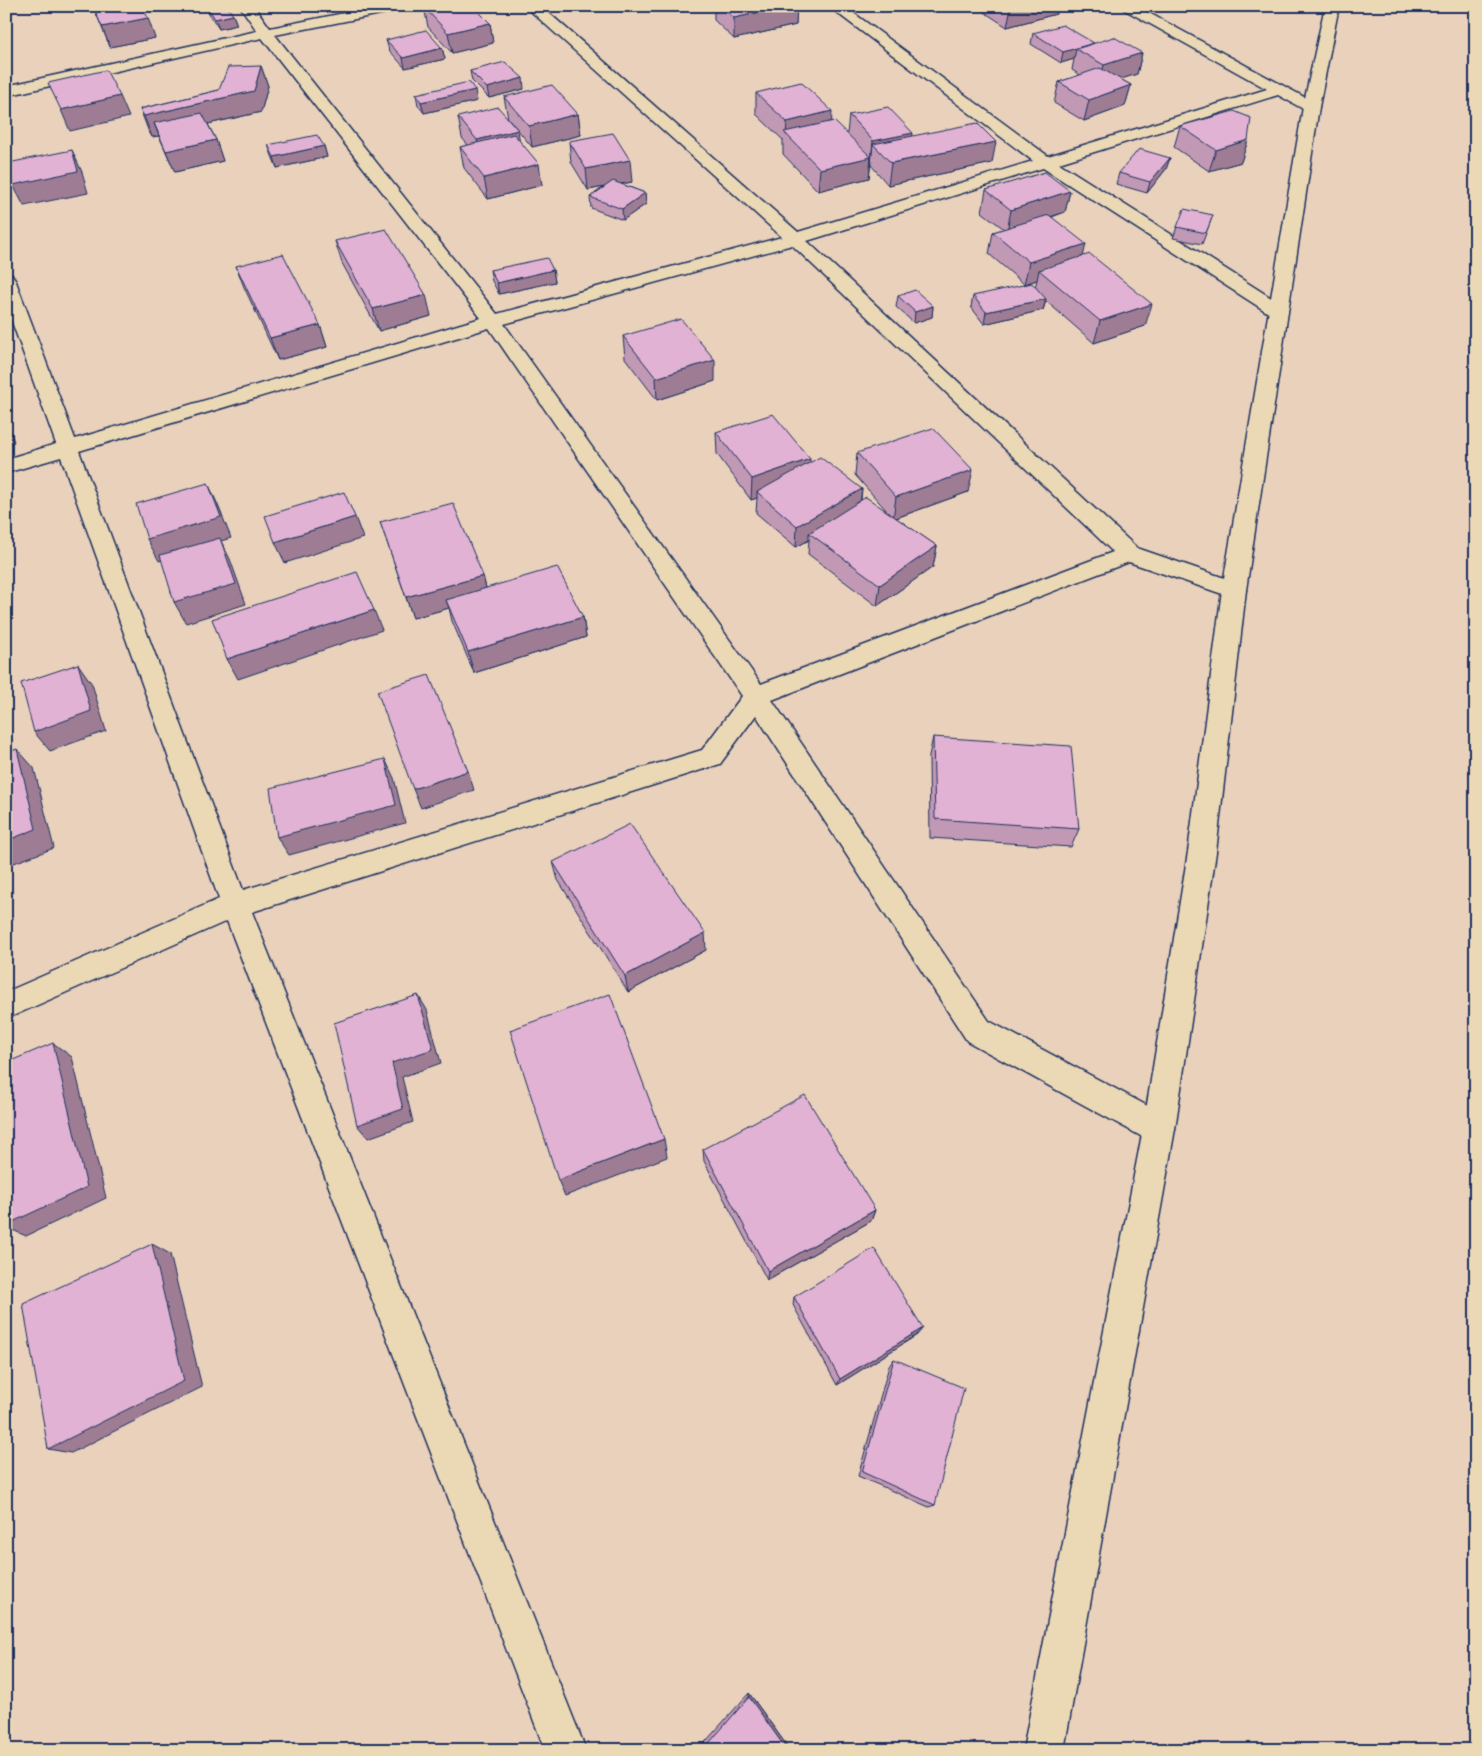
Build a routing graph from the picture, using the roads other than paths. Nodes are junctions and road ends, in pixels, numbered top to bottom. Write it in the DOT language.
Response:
graph roads {
  1 [pos="247,6"];
  2 [pos="401,6"];
  3 [pos="532,6"];
  4 [pos="835,6"];
  5 [pos="1125,6"];
  6 [pos="1332,6"];
  7 [pos="266,33"];
  8 [pos="1280,90"];
  9 [pos="6,91"];
  10 [pos="1311,107"];
  11 [pos="1047,163"];
  12 [pos="794,239"];
  13 [pos="6,280"];
  14 [pos="1277,310"];
  15 [pos="493,322"];
  16 [pos="68,448"];
  17 [pos="6,466"];
  18 [pos="1129,554"];
  19 [pos="1234,590"];
  20 [pos="756,696"];
  21 [pos="235,905"];
  22 [pos="6,1006"];
  23 [pos="1159,1130"];
  24 [pos="566,1750"];
  25 [pos="1043,1750"];
  1 -- 7 [label="street"];
  2 -- 7 [label="street"];
  3 -- 12 [label="street"];
  4 -- 11 [label="street"];
  5 -- 8 [label="street"];
  6 -- 10 [label="street"];
  7 -- 9 [label="street"];
  7 -- 15 [label="street"];
  8 -- 10 [label="street"];
  8 -- 11 [label="street"];
  10 -- 14 [label="street"];
  11 -- 12 [label="street"];
  11 -- 14 [label="street"];
  12 -- 15 [label="street"];
  12 -- 18 [label="street"];
  13 -- 16 [label="street"];
  14 -- 19 [label="street"];
  15 -- 16 [label="street"];
  15 -- 20 [label="street"];
  16 -- 17 [label="street"];
  16 -- 21 [label="street"];
  18 -- 19 [label="street"];
  18 -- 20 [label="street"];
  19 -- 23 [label="street"];
  20 -- 21 [label="street"];
  20 -- 23 [label="street"];
  21 -- 22 [label="street"];
  21 -- 24 [label="street"];
  23 -- 25 [label="street"];
}
